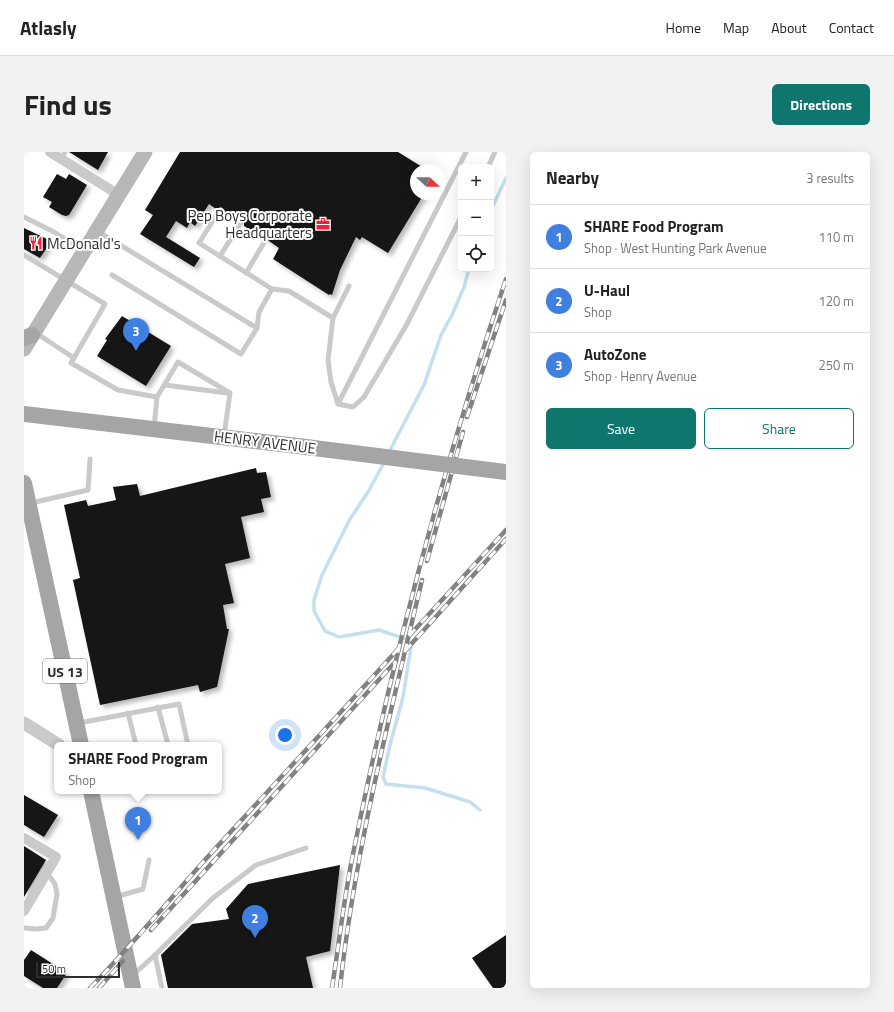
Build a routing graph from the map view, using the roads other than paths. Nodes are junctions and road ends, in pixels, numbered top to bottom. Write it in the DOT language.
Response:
graph roads {
  1 [pos="50,152"];
  2 [pos="145,152"];
  3 [pos="466,152"];
  4 [pos="495,152"];
  5 [pos="63,156"];
  6 [pos="489,164"];
  7 [pos="119,194"];
  8 [pos="219,211"];
  9 [pos="24,217"];
  10 [pos="458,223"];
  11 [pos="240,224"];
  12 [pos="96,231"];
  13 [pos="265,241"];
  14 [pos="84,251"];
  15 [pos="24,254"];
  16 [pos="220,256"];
  17 [pos="246,273"];
  18 [pos="112,275"];
  19 [pos="66,280"];
  20 [pos="349,286"];
  21 [pos="272,289"];
  22 [pos="333,318"];
  23 [pos="257,328"];
  24 [pos="30,335"];
  25 [pos="24,349"];
  26 [pos="74,358"];
  27 [pos="164,385"];
  28 [pos="230,393"];
  29 [pos="157,397"];
  30 [pos="338,404"];
  31 [pos="24,414"];
  32 [pos="154,429"];
  33 [pos="224,437"];
  34 [pos="90,459"];
  35 [pos="506,472"];
  36 [pos="24,483"];
  37 [pos="28,504"];
  38 [pos="158,707"];
  39 [pos="128,713"];
  40 [pos="24,723"];
  41 [pos="76,723"];
  42 [pos="54,742"];
  43 [pos="80,742"];
  44 [pos="135,742"];
  45 [pos="167,742"];
  46 [pos="187,742"];
  47 [pos="92,794"];
  48 [pos="24,838"];
  49 [pos="306,848"];
  50 [pos="149,860"];
  51 [pos="47,873"];
  52 [pos="114,898"];
  53 [pos="24,911"];
  54 [pos="24,928"];
  55 [pos="155,955"];
  56 [pos="131,982"];
  57 [pos="162,988"];
  1 -- 5 [label="street"];
  2 -- 7 [label="main road"];
  3 -- 30 [label="lane"];
  4 -- 6 [label="lane"];
  5 -- 7 [label="street"];
  7 -- 12 [label="main road"];
  8 -- 16 [label="lane"];
  9 -- 14 [label="lane"];
  10 -- 30 [label="lane"];
  11 -- 16 [label="lane"];
  12 -- 14 [label="main road"];
  12 -- 23 [label="lane"];
  13 -- 17 [label="lane"];
  14 -- 19 [label="main road"];
  15 -- 19 [label="lane"];
  16 -- 17 [label="lane"];
  17 -- 21 [label="lane"];
  18 -- 23 [label="lane"];
  19 -- 24 [label="main road"];
  19 -- 26 [label="lane"];
  20 -- 22 [label="lane"];
  21 -- 22 [label="lane"];
  21 -- 23 [label="lane"];
  22 -- 30 [label="lane"];
  24 -- 25 [label="main road"];
  24 -- 26 [label="lane"];
  26 -- 29 [label="lane"];
  27 -- 28 [label="lane"];
  27 -- 28 [label="lane"];
  27 -- 29 [label="lane"];
  28 -- 33 [label="lane"];
  29 -- 32 [label="lane"];
  31 -- 32 [label="main road, HENRY AVENUE"];
  32 -- 33 [label="main road, HENRY AVENUE"];
  33 -- 35 [label="main road, HENRY AVENUE, bridge"];
  34 -- 37 [label="lane"];
  36 -- 37 [label="main road, US 13"];
  37 -- 41 [label="main road, US 13"];
  38 -- 39 [label="lane"];
  38 -- 45 [label="lane"];
  38 -- 46 [label="lane"];
  39 -- 41 [label="lane"];
  39 -- 44 [label="lane"];
  40 -- 42 [label="street"];
  41 -- 43 [label="main road, US 13"];
  47 -- 52 [label="main road"];
  48 -- 51 [label="street"];
  49 -- 55 [label="lane"];
  50 -- 52 [label="lane"];
  51 -- 53 [label="street"];
  51 -- 54 [label="lane"];
  52 -- 56 [label="main road"];
  55 -- 56 [label="lane"];
  55 -- 57 [label="lane"];
}
